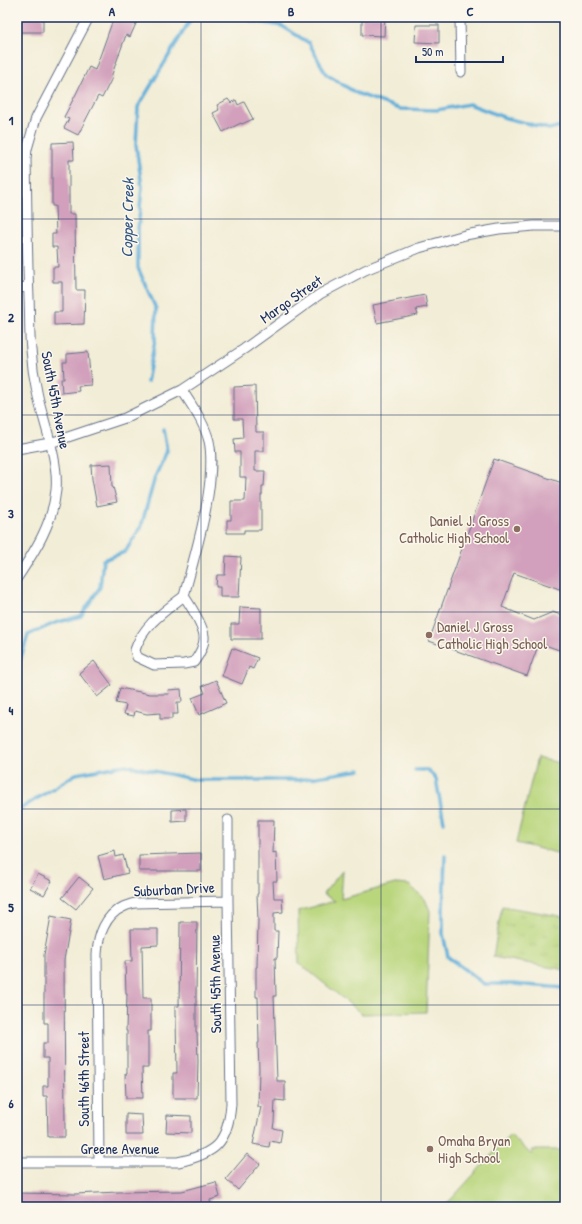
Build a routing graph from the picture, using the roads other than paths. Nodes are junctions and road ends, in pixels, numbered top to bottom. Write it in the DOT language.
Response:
graph roads {
  1 [pos="89,17"];
  2 [pos="460,17"];
  3 [pos="461,72"];
  4 [pos="17,148"];
  5 [pos="27,149"];
  6 [pos="565,226"];
  7 [pos="28,287"];
  8 [pos="17,288"];
  9 [pos="182,390"];
  10 [pos="50,443"];
  11 [pos="17,449"];
  12 [pos="17,578"];
  13 [pos="184,596"];
  14 [pos="228,820"];
  15 [pos="228,901"];
  16 [pos="97,995"];
  17 [pos="218,1145"];
  18 [pos="17,1162"];
  19 [pos="99,1162"];
  1 -- 5 [label="street, South 45th Avenue"];
  2 -- 3 [label="street"];
  4 -- 5 [label="street"];
  5 -- 7 [label="street, South 45th Avenue"];
  6 -- 9 [label="street, Margo Street"];
  7 -- 8 [label="street"];
  7 -- 10 [label="street, South 45th Avenue"];
  9 -- 10 [label="street, Margo Street"];
  9 -- 13 [label="street"];
  10 -- 11 [label="street, Margo Street"];
  10 -- 12 [label="street, South 45th Avenue"];
  13 -- 13 [label="street"];
  14 -- 15 [label="street, South 45th Avenue"];
  15 -- 16 [label="street, Suburban Drive"];
  15 -- 17 [label="street, South 45th Avenue"];
  16 -- 19 [label="street, South 46th Street"];
  17 -- 19 [label="street, Greene Avenue"];
  18 -- 19 [label="street, Greene Avenue"];
}
